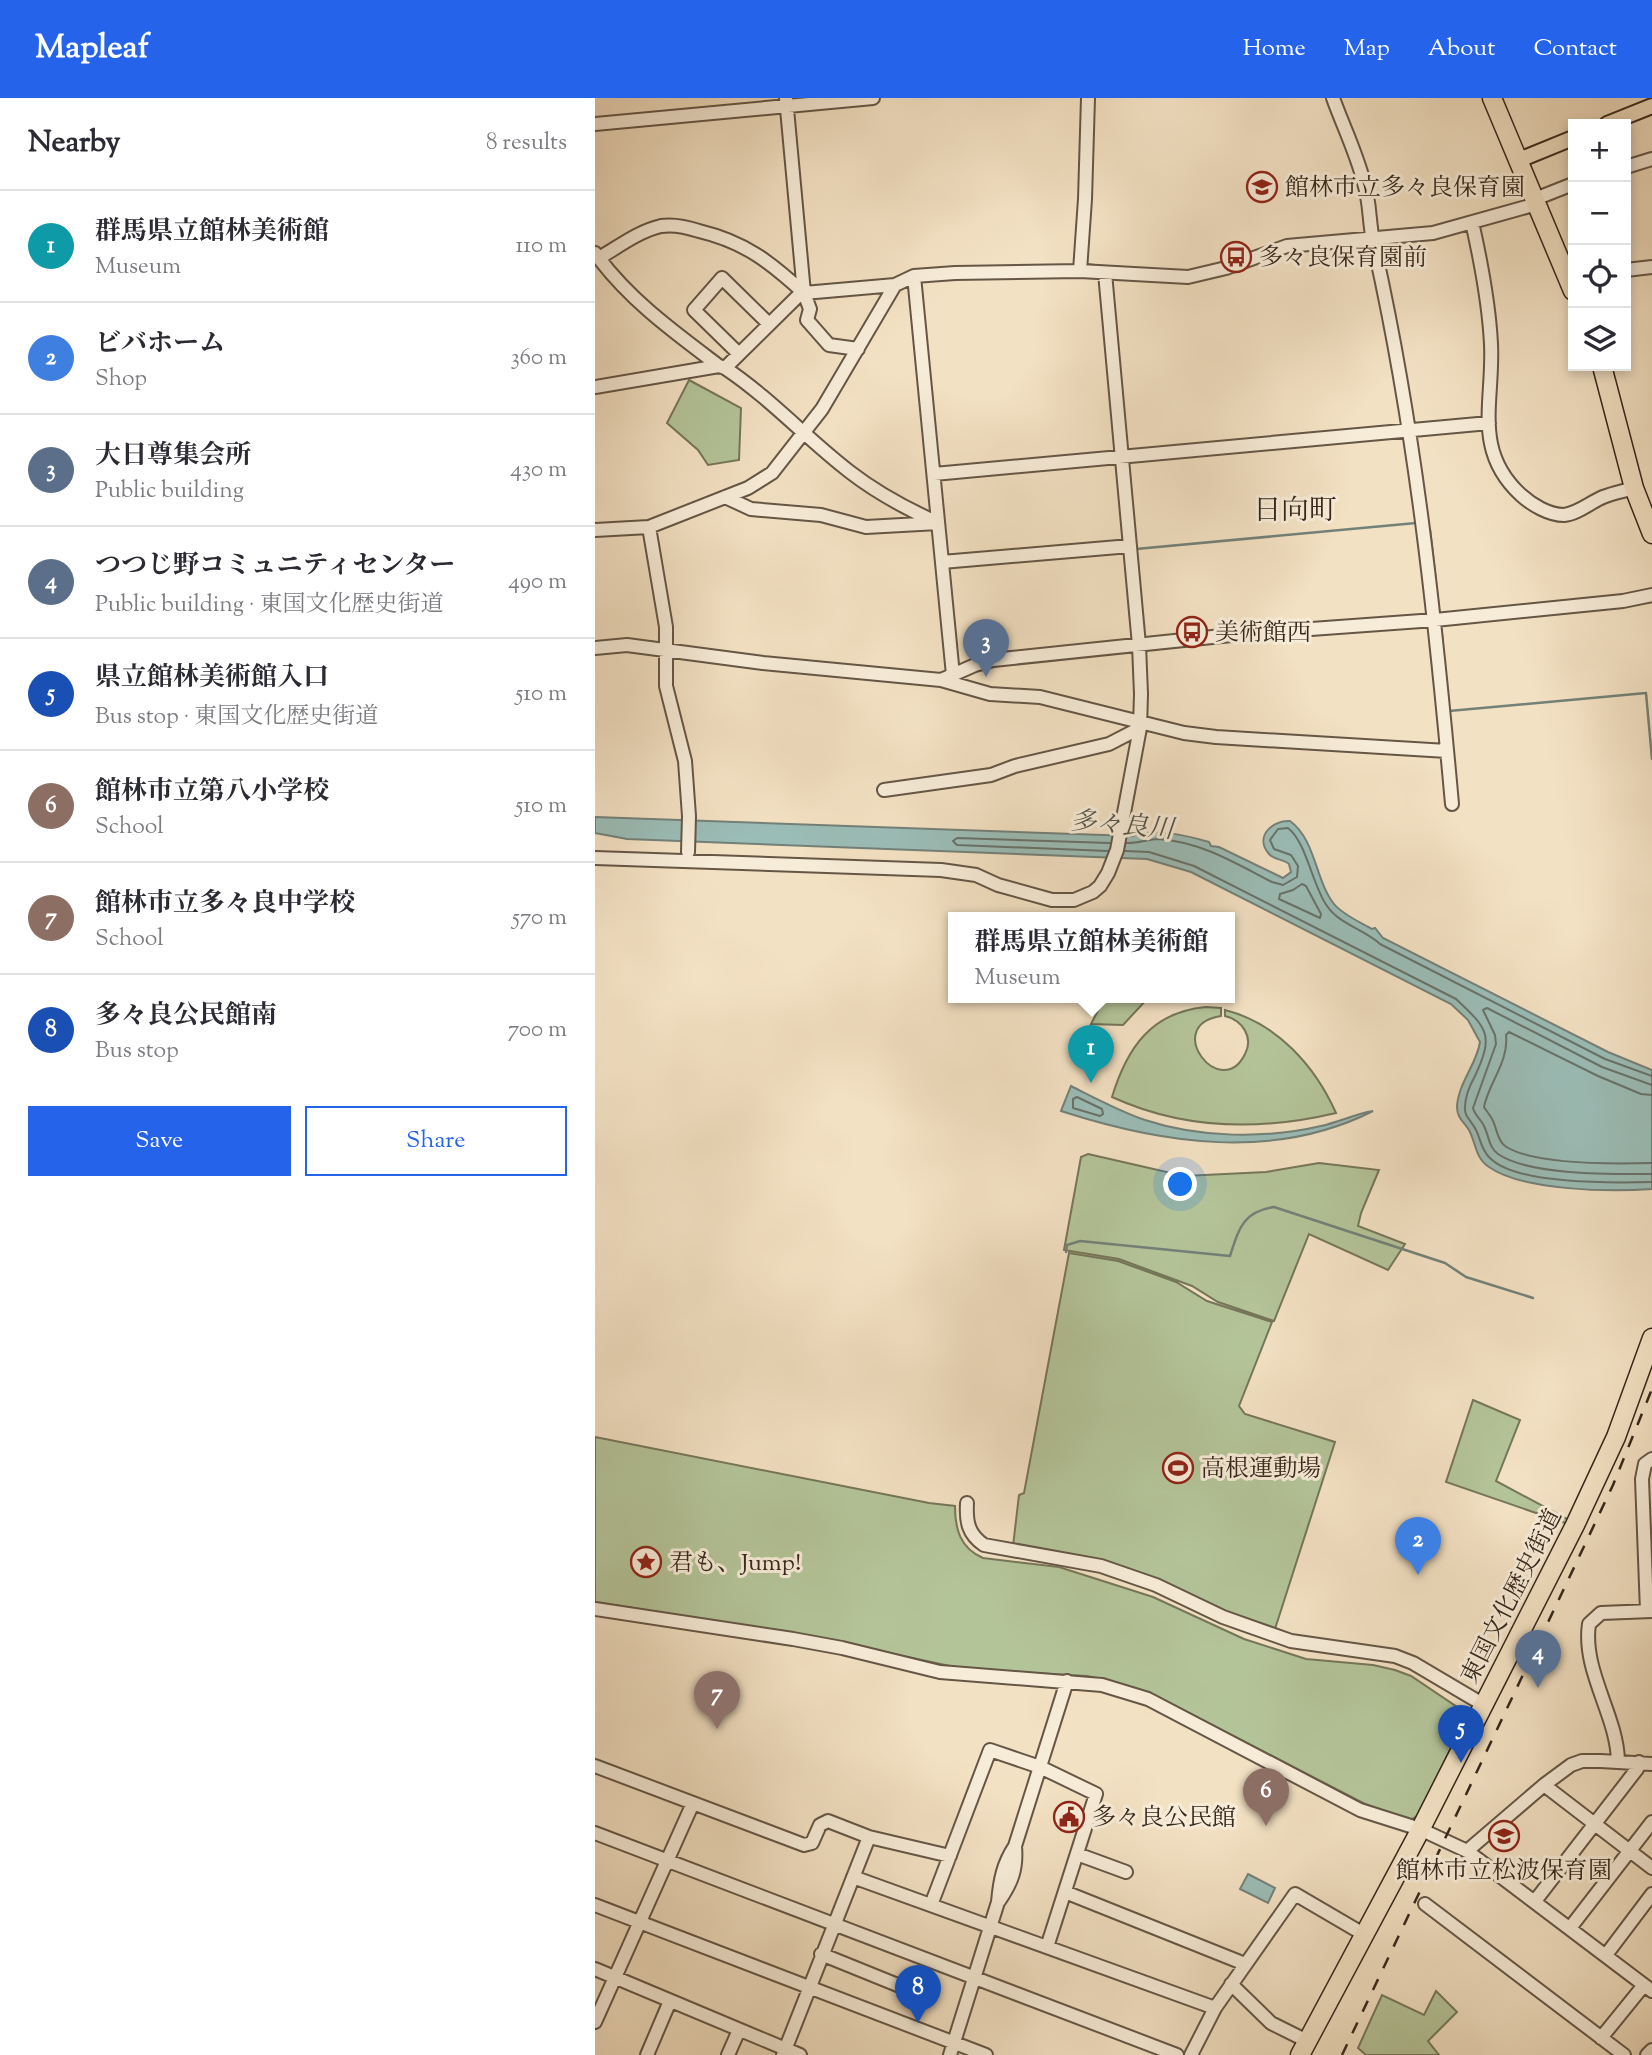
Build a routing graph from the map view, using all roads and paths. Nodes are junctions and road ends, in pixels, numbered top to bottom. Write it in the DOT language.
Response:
graph roads {
  1 [pos="873,98"];
  2 [pos="1089,98"];
  3 [pos="1333,98"];
  4 [pos="1495,100"];
  5 [pos="786,102"];
  6 [pos="1652,106"];
  7 [pos="1620,119"];
  8 [pos="595,124"];
  9 [pos="1568,140"];
  10 [pos="1652,159"];
  11 [pos="1519,160"];
  12 [pos="1631,165"];
  13 [pos="1568,186"];
  14 [pos="1536,202"];
  15 [pos="1472,222"];
  16 [pos="1373,239"];
  17 [pos="597,256"];
  18 [pos="1652,267"];
  19 [pos="1631,269"];
  20 [pos="1080,271"];
  21 [pos="1105,273"];
  22 [pos="914,276"];
  23 [pos="1568,276"];
  24 [pos="895,285"];
  25 [pos="804,293"];
  26 [pos="769,324"];
  27 [pos="858,349"];
  28 [pos="739,354"];
  29 [pos="722,367"];
  30 [pos="1603,371"];
  31 [pos="595,387"];
  32 [pos="1489,423"];
  33 [pos="1409,430"];
  34 [pos="803,433"];
  35 [pos="1122,456"];
  36 [pos="934,474"];
  37 [pos="1634,488"];
  38 [pos="725,497"];
  39 [pos="938,523"];
  40 [pos="649,527"];
  41 [pos="595,530"];
  42 [pos="1652,534"];
  43 [pos="1130,546"];
  44 [pos="942,562"];
  45 [pos="1652,595"];
  46 [pos="1435,620"];
  47 [pos="1139,645"];
  48 [pos="595,648"];
  49 [pos="665,650"];
  50 [pos="947,677"];
  51 [pos="1140,724"];
  52 [pos="1447,751"];
  53 [pos="884,790"];
  54 [pos="1452,804"];
  55 [pos="688,852"];
  56 [pos="595,858"];
  57 [pos="1652,1338"];
  58 [pos="1652,1459"];
  59 [pos="967,1503"];
  60 [pos="595,1609"];
  61 [pos="1649,1611"];
  62 [pos="1067,1681"];
  63 [pos="1484,1705"];
  64 [pos="1618,1761"];
  65 [pos="1647,1762"];
  66 [pos="595,1766"];
  67 [pos="1040,1767"];
  68 [pos="1543,1785"];
  69 [pos="693,1803"];
  70 [pos="1652,1822"];
  71 [pos="1594,1824"];
  72 [pos="1420,1829"];
  73 [pos="595,1833"];
  74 [pos="869,1837"];
  75 [pos="1464,1850"];
  76 [pos="1630,1851"];
  77 [pos="1077,1854"];
  78 [pos="950,1856"];
  79 [pos="668,1862"];
  80 [pos="1652,1868"];
  81 [pos="1126,1872"];
  82 [pos="853,1877"];
  83 [pos="1065,1892"];
  84 [pos="1652,1894"];
  85 [pos="1535,1901"];
  86 [pos="1425,1904"];
  87 [pos="595,1905"];
  88 [pos="931,1905"];
  89 [pos="640,1923"];
  90 [pos="833,1924"];
  91 [pos="990,1927"];
  92 [pos="1570,1928"];
  93 [pos="1365,1935"];
  94 [pos="1047,1947"];
  95 [pos="821,1954"];
  96 [pos="1606,1955"];
  97 [pos="1245,1964"];
  98 [pos="595,1969"];
  99 [pos="615,1978"];
  100 [pos="974,1979"];
  101 [pos="1231,1984"];
  102 [pos="900,1986"];
  103 [pos="809,1987"];
  104 [pos="1648,1988"];
  105 [pos="670,2001"];
  106 [pos="1215,2007"];
  107 [pos="595,2022"];
  108 [pos="739,2030"];
  109 [pos="1601,2038"];
  110 [pos="1303,2048"];
  111 [pos="952,2049"];
  112 [pos="784,2052"];
  113 [pos="647,2055"];
  114 [pos="728,2055"];
  115 [pos="800,2055"];
  116 [pos="986,2055"];
  117 [pos="1177,2055"];
  118 [pos="1192,2055"];
  119 [pos="1624,2055"];
  1 -- 5 [label="street"];
  2 -- 20 [label="street"];
  3 -- 16 [label="street"];
  4 -- 11 [label="highway"];
  5 -- 8 [label="street"];
  5 -- 25 [label="street"];
  6 -- 7 [label="main road"];
  9 -- 11 [label="main road"];
  10 -- 12 [label="street"];
  11 -- 14 [label="highway"];
  13 -- 14 [label="street"];
  14 -- 15 [label="street"];
  14 -- 23 [label="highway"];
  15 -- 16 [label="street"];
  15 -- 32 [label="street"];
  16 -- 21 [label="street"];
  16 -- 33 [label="street"];
  17 -- 25 [label="street"];
  17 -- 29 [label="street"];
  18 -- 19 [label="street"];
  20 -- 21 [label="street"];
  20 -- 22 [label="street"];
  21 -- 35 [label="street"];
  22 -- 24 [label="street"];
  22 -- 36 [label="street"];
  24 -- 25 [label="street"];
  24 -- 27 [label="street"];
  25 -- 26 [label="street"];
  25 -- 27 [label="street"];
  26 -- 28 [label="street"];
  26 -- 28 [label="street"];
  27 -- 34 [label="street"];
  28 -- 29 [label="street"];
  29 -- 31 [label="street"];
  29 -- 34 [label="street"];
  30 -- 37 [label="highway"];
  32 -- 33 [label="street"];
  32 -- 37 [label="street"];
  33 -- 35 [label="street"];
  33 -- 46 [label="street"];
  34 -- 38 [label="street"];
  34 -- 39 [label="street"];
  35 -- 36 [label="street"];
  35 -- 43 [label="street"];
  36 -- 39 [label="street"];
  37 -- 42 [label="highway"];
  38 -- 39 [label="street"];
  38 -- 40 [label="street"];
  39 -- 44 [label="street"];
  40 -- 41 [label="street"];
  40 -- 49 [label="street"];
  43 -- 44 [label="street"];
  43 -- 47 [label="street"];
  44 -- 50 [label="street"];
  45 -- 46 [label="street"];
  46 -- 47 [label="street"];
  46 -- 52 [label="street"];
  47 -- 50 [label="street"];
  47 -- 51 [label="street"];
  48 -- 49 [label="street"];
  49 -- 50 [label="street"];
  49 -- 55 [label="street"];
  50 -- 51 [label="street"];
  51 -- 52 [label="street"];
  51 -- 53 [label="street"];
  51 -- 56 [label="street"];
  52 -- 54 [label="street"];
  57 -- 63 [label="highway, 東国文化歴史街道"];
  58 -- 61 [label="street"];
  59 -- 63 [label="street"];
  60 -- 62 [label="street"];
  61 -- 64 [label="street"];
  62 -- 67 [label="street"];
  62 -- 72 [label="street"];
  63 -- 72 [label="highway, 東国文化歴史街道"];
  64 -- 65 [label="street"];
  64 -- 68 [label="street"];
  65 -- 71 [label="street"];
  66 -- 69 [label="street"];
  67 -- 77 [label="street"];
  67 -- 78 [label="street"];
  67 -- 91 [label="street"];
  68 -- 71 [label="street"];
  68 -- 75 [label="street"];
  69 -- 74 [label="street"];
  69 -- 79 [label="street"];
  70 -- 76 [label="street"];
  71 -- 76 [label="street"];
  71 -- 85 [label="street"];
  72 -- 75 [label="street"];
  72 -- 93 [label="highway, 東国文化歴史街道"];
  73 -- 79 [label="street"];
  74 -- 78 [label="street"];
  74 -- 82 [label="street"];
  75 -- 85 [label="street"];
  76 -- 80 [label="street"];
  76 -- 92 [label="street"];
  77 -- 81 [label="street"];
  77 -- 83 [label="street"];
  78 -- 88 [label="street"];
  79 -- 89 [label="street"];
  79 -- 90 [label="street"];
  82 -- 88 [label="street"];
  82 -- 90 [label="street"];
  83 -- 94 [label="street"];
  83 -- 97 [label="street"];
  84 -- 96 [label="street"];
  85 -- 92 [label="street"];
  86 -- 109 [label="street"];
  87 -- 89 [label="street"];
  88 -- 91 [label="street"];
  89 -- 99 [label="street"];
  89 -- 103 [label="street"];
  90 -- 95 [label="street"];
  90 -- 100 [label="street"];
  91 -- 94 [label="street"];
  91 -- 100 [label="street"];
  92 -- 96 [label="street"];
  93 -- 97 [label="street"];
  93 -- 110 [label="highway, 東国文化歴史街道"];
  94 -- 106 [label="street"];
  95 -- 102 [label="street"];
  95 -- 103 [label="street"];
  96 -- 104 [label="street"];
  97 -- 101 [label="street"];
  98 -- 99 [label="street"];
  99 -- 105 [label="street"];
  99 -- 107 [label="street"];
  100 -- 111 [label="street"];
  100 -- 117 [label="street"];
  101 -- 106 [label="street"];
  101 -- 110 [label="street"];
  103 -- 111 [label="street"];
  103 -- 112 [label="street"];
  104 -- 109 [label="street"];
  105 -- 108 [label="street"];
  105 -- 113 [label="street"];
  106 -- 118 [label="street"];
  108 -- 112 [label="street"];
  108 -- 114 [label="street"];
  109 -- 119 [label="street"];
  111 -- 116 [label="street"];
  112 -- 115 [label="street"];
}
